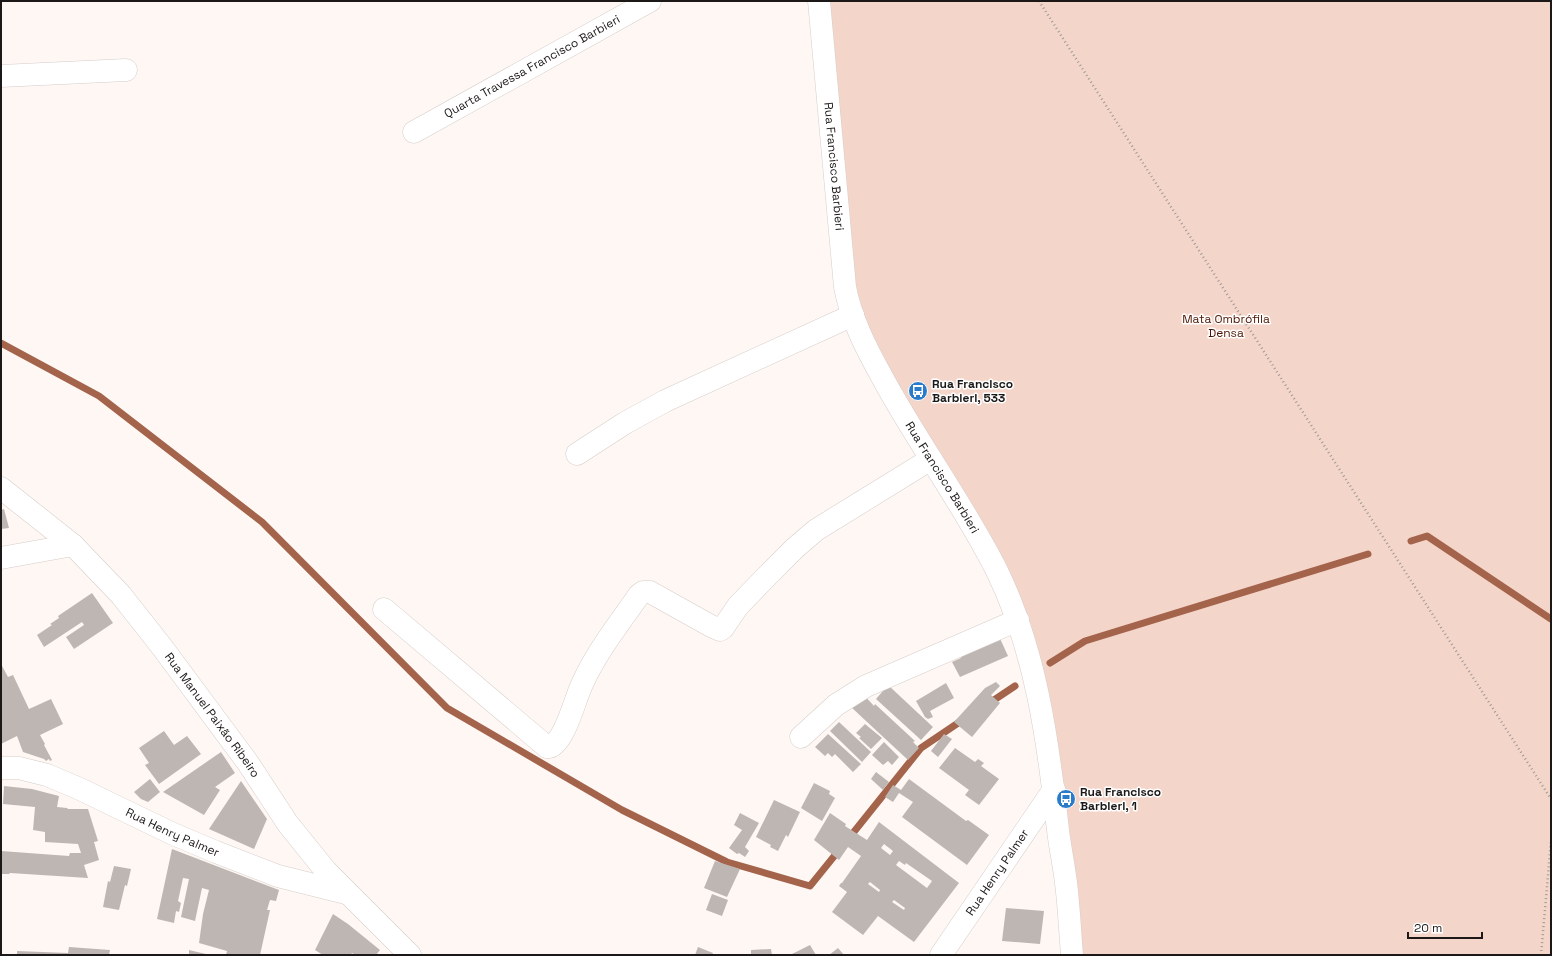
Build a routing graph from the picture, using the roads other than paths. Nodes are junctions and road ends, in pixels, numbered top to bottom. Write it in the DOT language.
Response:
graph roads {
  1 [pos="650,1"];
  2 [pos="819,1"];
  3 [pos="126,70"];
  4 [pos="1,76"];
  5 [pos="414,132"];
  6 [pos="853,315"];
  7 [pos="577,454"];
  8 [pos="931,459"];
  9 [pos="1,488"];
  10 [pos="73,545"];
  11 [pos="1,558"];
  12 [pos="384,609"];
  13 [pos="1018,620"];
  14 [pos="802,737"];
  15 [pos="1,768"];
  16 [pos="1054,789"];
  17 [pos="346,893"];
  18 [pos="410,955"];
  19 [pos="941,955"];
  20 [pos="1072,955"];
  1 -- 5 [label="street, Quarta Travessa Francisco Barbieri"];
  2 -- 6 [label="street, Rua Francisco Barbieri"];
  3 -- 4 [label="street"];
  6 -- 7 [label="street"];
  6 -- 8 [label="street, Rua Francisco Barbieri"];
  8 -- 12 [label="street"];
  8 -- 13 [label="street, Rua Francisco Barbieri"];
  9 -- 10 [label="street, Rua Manuel Paixão Ribeiro"];
  10 -- 11 [label="street"];
  10 -- 17 [label="street, Rua Manuel Paixão Ribeiro"];
  13 -- 14 [label="street"];
  13 -- 16 [label="street, Rua Francisco Barbieri"];
  15 -- 17 [label="street, Rua Henry Palmer"];
  16 -- 19 [label="street, Rua Henry Palmer"];
  16 -- 20 [label="street, Rua Francisco Barbieri"];
  17 -- 18 [label="street, Rua Manuel Paixão Ribeiro"];
}
